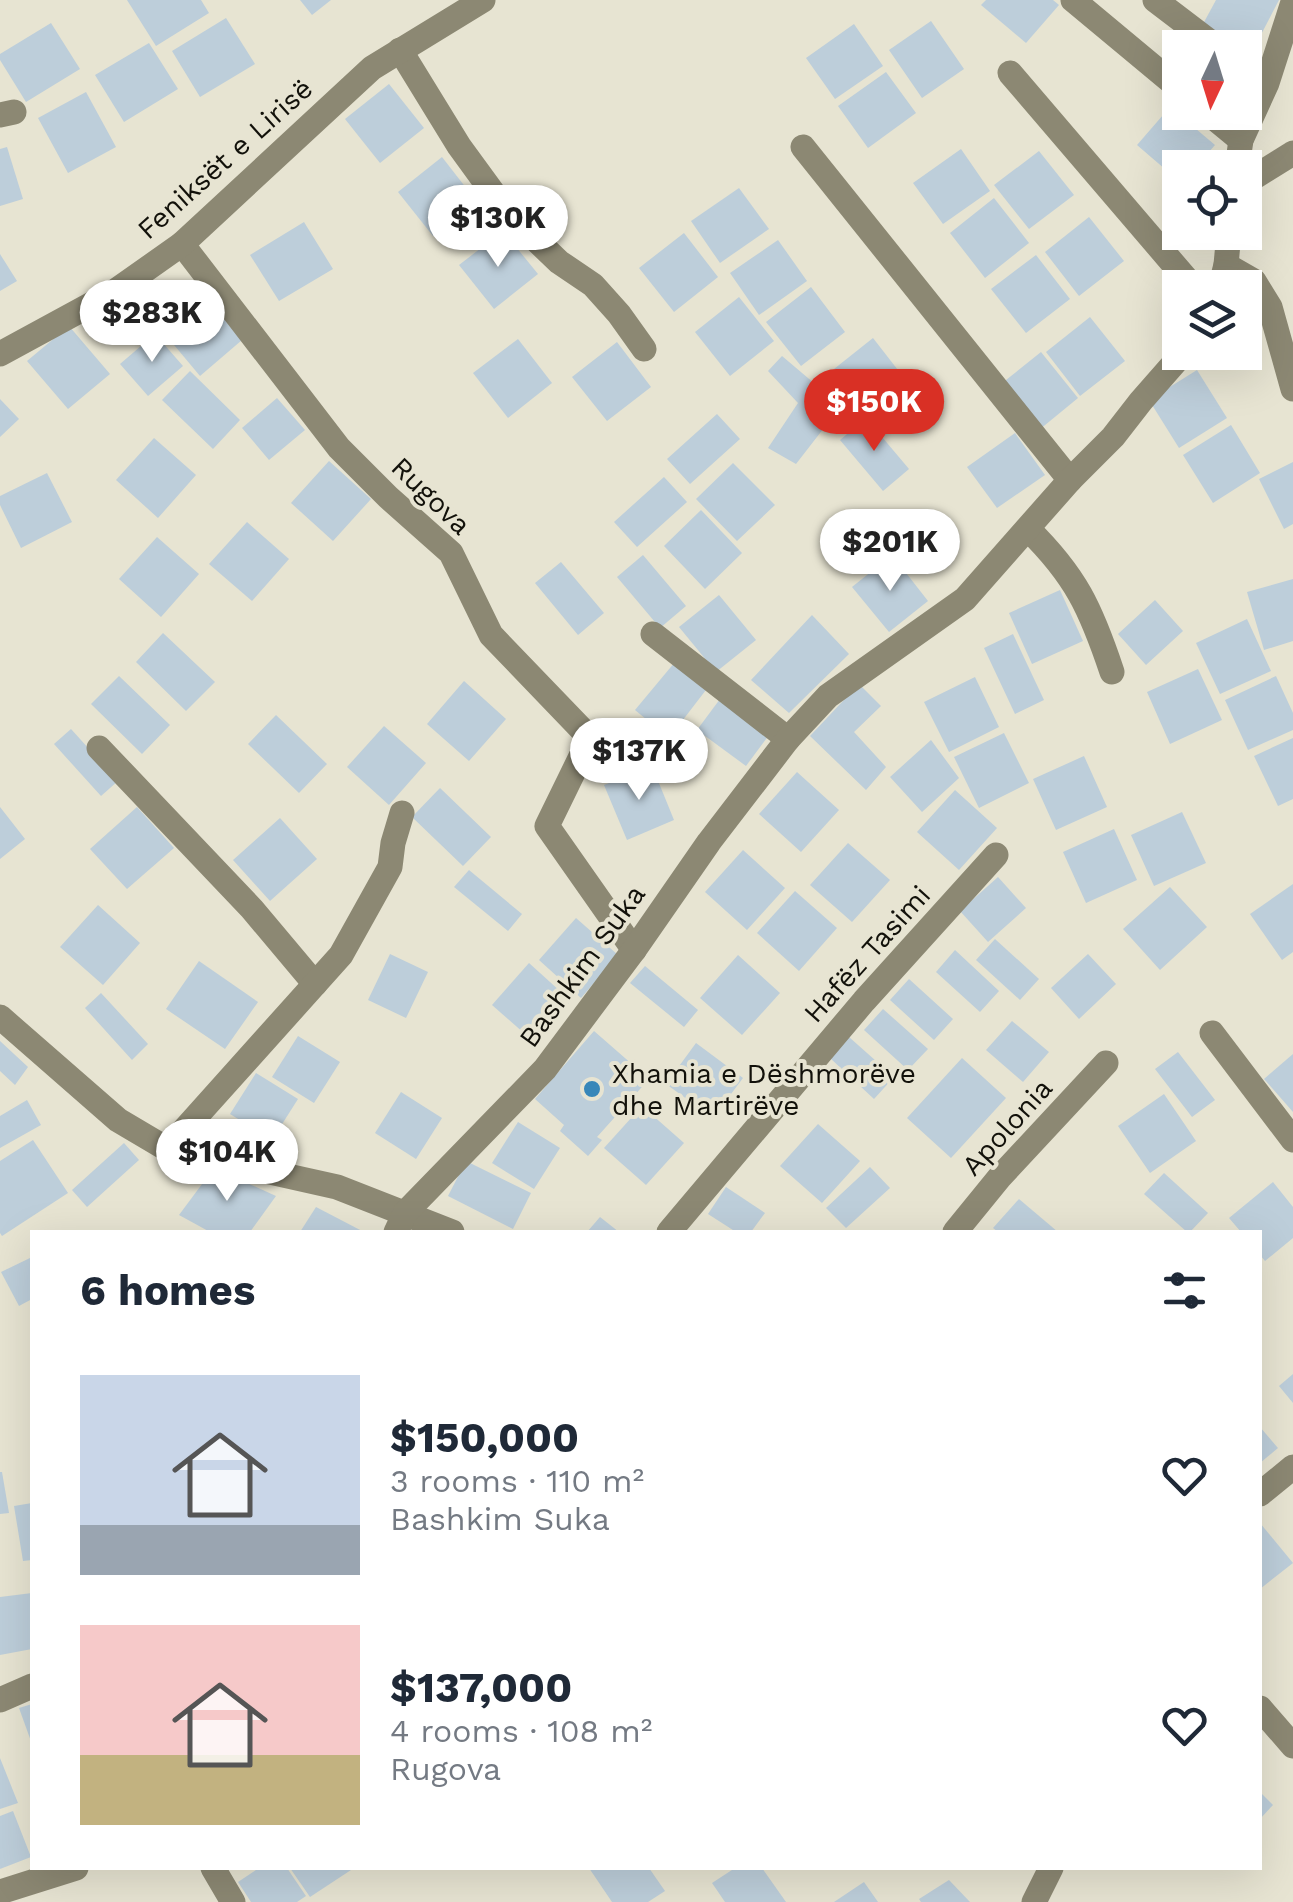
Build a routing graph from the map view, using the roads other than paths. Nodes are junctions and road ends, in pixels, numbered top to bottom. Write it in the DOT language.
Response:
graph roads {
  1 [pos="483,0"];
  2 [pos="1073,0"];
  3 [pos="1154,0"];
  4 [pos="1293,2"];
  5 [pos="1194,30"];
  6 [pos="400,50"];
  7 [pos="1010,73"];
  8 [pos="1162,74"];
  9 [pos="1262,79"];
  10 [pos="1267,83"];
  11 [pos="1229,130"];
  12 [pos="1241,140"];
  13 [pos="803,147"];
  14 [pos="1239,150"];
  15 [pos="1293,154"];
  16 [pos="1262,173"];
  17 [pos="182,244"];
  18 [pos="1179,270"];
  19 [pos="1262,294"];
  20 [pos="644,349"];
  21 [pos="0,354"];
  22 [pos="1168,370"];
  23 [pos="1293,389"];
  24 [pos="1070,480"];
  25 [pos="1028,529"];
  26 [pos="653,634"];
  27 [pos="1112,672"];
  28 [pos="788,739"];
  29 [pos="100,748"];
  30 [pos="402,813"];
  31 [pos="996,855"];
  32 [pos="634,950"];
  33 [pos="315,984"];
  34 [pos="0,1017"];
  35 [pos="1212,1033"];
  36 [pos="1106,1064"];
  37 [pos="1293,1140"];
  38 [pos="167,1149"];
  39 [pos="401,1223"];
  40 [pos="441,1230"];
  41 [pos="670,1230"];
  42 [pos="958,1230"];
  43 [pos="1293,1467"];
  44 [pos="1262,1492"];
  45 [pos="30,1687"];
  46 [pos="0,1700"];
  47 [pos="1262,1710"];
  48 [pos="1293,1745"];
  49 [pos="70,1870"];
  50 [pos="213,1870"];
  51 [pos="1050,1870"];
  52 [pos="0,1892"];
  53 [pos="233,1902"];
  54 [pos="1034,1902"];
  1 -- 6 [label="street, Feniksët e Lirisë"];
  2 -- 8 [label="street"];
  3 -- 5 [label="street"];
  4 -- 10 [label="street"];
  6 -- 17 [label="street, Feniksët e Lirisë"];
  6 -- 20 [label="street"];
  7 -- 18 [label="street"];
  9 -- 10 [label="street"];
  10 -- 12 [label="street"];
  11 -- 12 [label="street"];
  12 -- 14 [label="street"];
  13 -- 24 [label="street"];
  15 -- 16 [label="street"];
  17 -- 21 [label="street, Feniksët e Lirisë"];
  17 -- 32 [label="street, Rugova"];
  19 -- 23 [label="street"];
  22 -- 24 [label="street, Bashkim Suka"];
  24 -- 25 [label="street, Bashkim Suka"];
  25 -- 27 [label="street"];
  25 -- 28 [label="street, Bashkim Suka"];
  26 -- 28 [label="street"];
  28 -- 32 [label="street, Bashkim Suka"];
  29 -- 33 [label="street"];
  30 -- 33 [label="street"];
  31 -- 41 [label="street, Hafëz Tasimi"];
  32 -- 39 [label="street, Bashkim Suka"];
  33 -- 38 [label="street"];
  34 -- 38 [label="street"];
  35 -- 37 [label="street"];
  36 -- 42 [label="street, Apolonia"];
  38 -- 39 [label="street"];
  39 -- 40 [label="street"];
  43 -- 44 [label="street"];
  45 -- 46 [label="street"];
  47 -- 48 [label="street"];
  49 -- 52 [label="street"];
  50 -- 53 [label="street"];
  51 -- 54 [label="street"];
}
